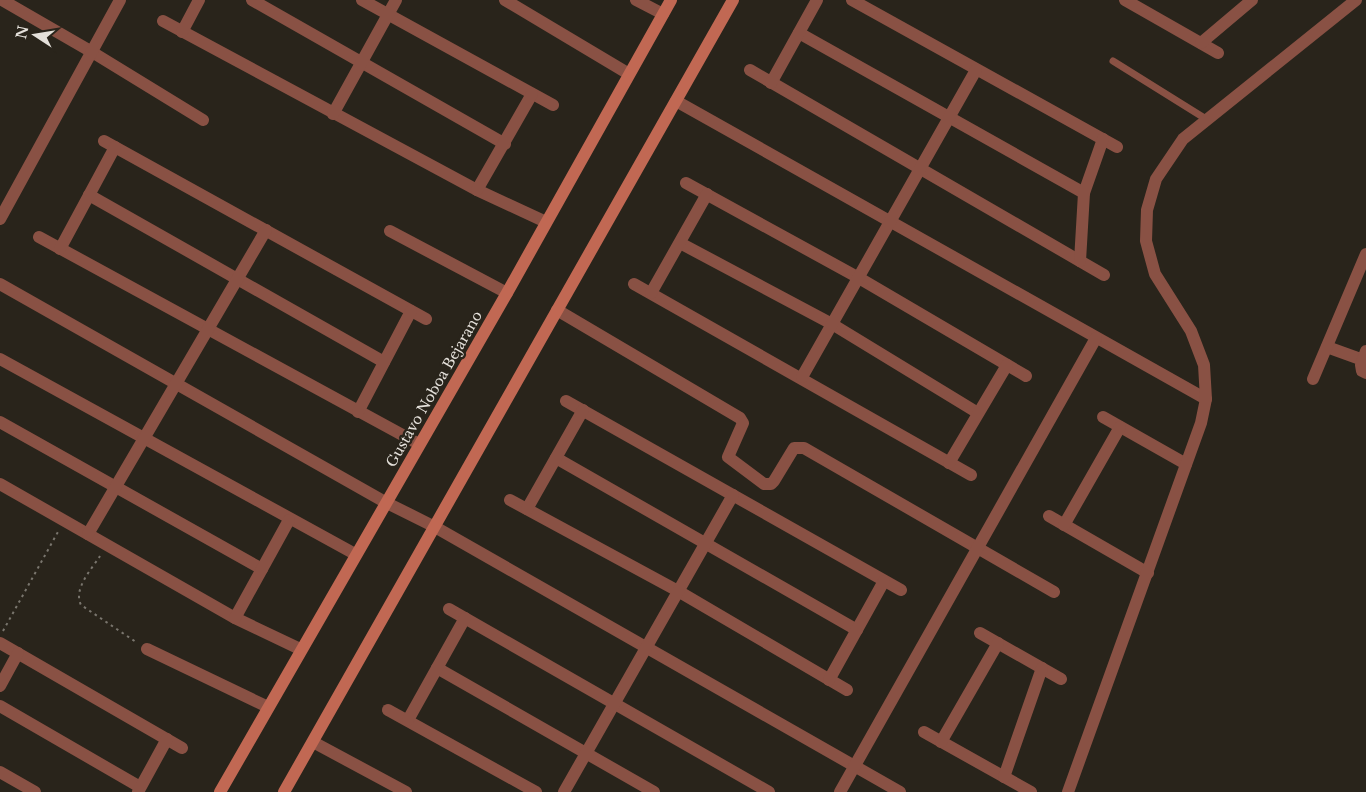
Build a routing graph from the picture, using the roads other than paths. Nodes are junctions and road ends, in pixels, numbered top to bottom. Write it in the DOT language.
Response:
graph roads {
  1 [pos="2,0"];
  2 [pos="120,0"];
  3 [pos="199,0"];
  4 [pos="252,0"];
  5 [pos="362,0"];
  6 [pos="396,0"];
  7 [pos="505,0"];
  8 [pos="636,0"];
  9 [pos="671,0"];
  10 [pos="734,0"];
  11 [pos="817,0"];
  12 [pos="852,0"];
  13 [pos="1125,0"];
  14 [pos="1250,0"];
  15 [pos="1356,0"];
  16 [pos="388,14"];
  17 [pos="664,14"];
  18 [pos="163,22"];
  19 [pos="182,32"];
  20 [pos="799,33"];
  21 [pos="1201,43"];
  22 [pos="92,52"];
  23 [pos="1218,53"];
  24 [pos="1113,61"];
  25 [pos="362,62"];
  26 [pos="750,70"];
  27 [pos="976,70"];
  28 [pos="629,74"];
  29 [pos="771,83"];
  30 [pos="532,94"];
  31 [pos="676,101"];
  32 [pos="553,106"];
  33 [pos="333,114"];
  34 [pos="950,117"];
  35 [pos="1206,119"];
  36 [pos="203,120"];
  37 [pos="1102,139"];
  38 [pos="505,144"];
  39 [pos="1117,147"];
  40 [pos="921,170"];
  41 [pos="686,183"];
  42 [pos="477,190"];
  43 [pos="1084,193"];
  44 [pos="707,194"];
  45 [pos="89,195"];
  46 [pos="0,219"];
  47 [pos="546,222"];
  48 [pos="891,222"];
  49 [pos="266,230"];
  50 [pos="390,231"];
  51 [pos="39,237"];
  52 [pos="680,243"];
  53 [pos="60,249"];
  54 [pos="1366,254"];
  55 [pos="1080,261"];
  56 [pos="1104,275"];
  57 [pos="859,278"];
  58 [pos="238,279"];
  59 [pos="0,284"];
  60 [pos="634,284"];
  61 [pos="507,293"];
  62 [pos="651,293"];
  63 [pos="556,310"];
  64 [pos="411,311"];
  65 [pos="426,319"];
  66 [pos="832,324"];
  67 [pos="208,330"];
  68 [pos="1096,338"];
  69 [pos="1327,347"];
  70 [pos="1364,355"];
  71 [pos="0,359"];
  72 [pos="384,362"];
  73 [pos="1007,365"];
  74 [pos="1366,373"];
  75 [pos="1026,376"];
  76 [pos="802,377"];
  77 [pos="1313,379"];
  78 [pos="175,383"];
  79 [pos="1206,399"];
  80 [pos="566,401"];
  81 [pos="583,410"];
  82 [pos="358,412"];
  83 [pos="978,413"];
  84 [pos="1103,417"];
  85 [pos="0,422"];
  86 [pos="1120,427"];
  87 [pos="143,438"];
  88 [pos="419,444"];
  89 [pos="556,458"];
  90 [pos="949,463"];
  91 [pos="1186,464"];
  92 [pos="971,475"];
  93 [pos="0,484"];
  94 [pos="116,486"];
  95 [pos="733,495"];
  96 [pos="510,500"];
  97 [pos="385,502"];
  98 [pos="527,509"];
  99 [pos="1049,516"];
  100 [pos="289,520"];
  101 [pos="1064,525"];
  102 [pos="435,526"];
  103 [pos="88,534"];
  104 [pos="706,543"];
  105 [pos="978,548"];
  106 [pos="355,554"];
  107 [pos="262,569"];
  108 [pos="1148,573"];
  109 [pos="884,581"];
  110 [pos="901,590"];
  111 [pos="678,592"];
  112 [pos="1054,592"];
  113 [pos="449,609"];
  114 [pos="235,618"];
  115 [pos="465,618"];
  116 [pos="857,630"];
  117 [pos="980,633"];
  118 [pos="0,643"];
  119 [pos="998,643"];
  120 [pos="646,647"];
  121 [pos="147,648"];
  122 [pos="300,649"];
  123 [pos="18,653"];
  124 [pos="437,668"];
  125 [pos="1042,668"];
  126 [pos="1061,678"];
  127 [pos="829,680"];
  128 [pos="0,686"];
  129 [pos="847,690"];
  130 [pos="615,702"];
  131 [pos="0,706"];
  132 [pos="268,708"];
  133 [pos="388,710"];
  134 [pos="408,720"];
  135 [pos="924,732"];
  136 [pos="167,739"];
  137 [pos="313,742"];
  138 [pos="941,742"];
  139 [pos="182,748"];
  140 [pos="587,752"];
  141 [pos="854,766"];
  142 [pos="0,772"];
  143 [pos="1004,777"];
  144 [pos="139,790"];
  145 [pos="767,791"];
  146 [pos="35,792"];
  147 [pos="220,792"];
  148 [pos="284,792"];
  149 [pos="406,792"];
  150 [pos="536,792"];
  151 [pos="564,792"];
  152 [pos="654,792"];
  153 [pos="840,792"];
  154 [pos="900,792"];
  155 [pos="1031,792"];
  156 [pos="1068,792"];
  1 -- 22 [label="street"];
  2 -- 22 [label="street"];
  3 -- 19 [label="street"];
  4 -- 25 [label="street"];
  5 -- 16 [label="street"];
  6 -- 16 [label="street"];
  7 -- 28 [label="street"];
  8 -- 17 [label="street"];
  9 -- 17 [label="street, Gustavo Noboa Bejarano"];
  10 -- 31 [label="street"];
  11 -- 20 [label="street"];
  12 -- 27 [label="street"];
  13 -- 21 [label="street"];
  14 -- 21 [label="street"];
  15 -- 35 [label="street"];
  16 -- 25 [label="street"];
  16 -- 30 [label="street"];
  17 -- 28 [label="street, Gustavo Noboa Bejarano"];
  18 -- 19 [label="street"];
  19 -- 33 [label="street"];
  20 -- 29 [label="street"];
  20 -- 34 [label="street"];
  21 -- 23 [label="street"];
  22 -- 36 [label="street"];
  22 -- 46 [label="street"];
  24 -- 35 [label="lane"];
  25 -- 33 [label="street"];
  25 -- 38 [label="street"];
  26 -- 29 [label="street"];
  27 -- 34 [label="street"];
  27 -- 37 [label="street"];
  28 -- 47 [label="street, Gustavo Noboa Bejarano"];
  29 -- 40 [label="street"];
  30 -- 32 [label="street"];
  30 -- 38 [label="street"];
  31 -- 48 [label="street"];
  31 -- 63 [label="street"];
  33 -- 42 [label="street"];
  34 -- 40 [label="street"];
  34 -- 43 [label="street"];
  35 -- 79 [label="street"];
  37 -- 39 [label="street"];
  37 -- 43 [label="street"];
  38 -- 42 [label="street"];
  40 -- 48 [label="street"];
  40 -- 55 [label="street"];
  41 -- 44 [label="street"];
  42 -- 47 [label="street"];
  43 -- 55 [label="street"];
  44 -- 52 [label="street"];
  44 -- 57 [label="street"];
  45 -- 49 [label="street"];
  45 -- 53 [label="street"];
  45 -- 58 [label="street"];
  47 -- 61 [label="street, Gustavo Noboa Bejarano"];
  48 -- 57 [label="street"];
  48 -- 68 [label="street"];
  49 -- 58 [label="street"];
  49 -- 64 [label="street"];
  50 -- 61 [label="street"];
  51 -- 53 [label="street"];
  52 -- 62 [label="street"];
  52 -- 66 [label="street"];
  53 -- 67 [label="street"];
  54 -- 69 [label="street"];
  55 -- 56 [label="street"];
  57 -- 66 [label="street"];
  57 -- 73 [label="street"];
  58 -- 67 [label="street"];
  58 -- 72 [label="street"];
  59 -- 78 [label="street"];
  60 -- 62 [label="street"];
  61 -- 88 [label="street, Gustavo Noboa Bejarano"];
  62 -- 76 [label="street"];
  63 -- 102 [label="street"];
  63 -- 105 [label="street"];
  64 -- 65 [label="street"];
  64 -- 72 [label="street"];
  66 -- 76 [label="street"];
  66 -- 83 [label="street"];
  67 -- 78 [label="street"];
  67 -- 82 [label="street"];
  68 -- 79 [label="street"];
  68 -- 105 [label="street"];
  69 -- 70 [label="street"];
  69 -- 77 [label="street"];
  70 -- 74 [label="street"];
  71 -- 87 [label="street"];
  72 -- 82 [label="street"];
  73 -- 75 [label="street"];
  73 -- 83 [label="street"];
  76 -- 90 [label="street"];
  78 -- 87 [label="street"];
  78 -- 97 [label="street"];
  79 -- 91 [label="street"];
  80 -- 81 [label="street"];
  81 -- 89 [label="street"];
  81 -- 95 [label="street"];
  82 -- 88 [label="street"];
  83 -- 90 [label="street"];
  84 -- 86 [label="street"];
  85 -- 94 [label="street"];
  86 -- 91 [label="street"];
  86 -- 101 [label="street"];
  87 -- 94 [label="street"];
  87 -- 100 [label="street"];
  88 -- 97 [label="street, Gustavo Noboa Bejarano"];
  89 -- 98 [label="street"];
  89 -- 104 [label="street"];
  90 -- 92 [label="street"];
  91 -- 108 [label="street"];
  93 -- 103 [label="street"];
  94 -- 103 [label="street"];
  94 -- 107 [label="street"];
  95 -- 104 [label="street"];
  95 -- 109 [label="street"];
  96 -- 98 [label="street"];
  97 -- 102 [label="street"];
  97 -- 106 [label="street, Gustavo Noboa Bejarano"];
  98 -- 111 [label="street"];
  99 -- 101 [label="street"];
  100 -- 106 [label="street"];
  100 -- 107 [label="street"];
  101 -- 108 [label="street"];
  102 -- 120 [label="street"];
  102 -- 137 [label="street"];
  103 -- 114 [label="street"];
  104 -- 111 [label="street"];
  104 -- 116 [label="street"];
  105 -- 112 [label="street"];
  105 -- 141 [label="street"];
  106 -- 122 [label="street, Gustavo Noboa Bejarano"];
  107 -- 114 [label="street"];
  108 -- 156 [label="street"];
  109 -- 110 [label="street"];
  109 -- 116 [label="street"];
  111 -- 120 [label="street"];
  111 -- 127 [label="street"];
  113 -- 115 [label="street"];
  114 -- 122 [label="street"];
  115 -- 124 [label="street"];
  115 -- 130 [label="street"];
  116 -- 127 [label="street"];
  117 -- 119 [label="street"];
  118 -- 123 [label="street"];
  119 -- 125 [label="street"];
  119 -- 138 [label="street"];
  120 -- 130 [label="street"];
  120 -- 141 [label="street"];
  121 -- 132 [label="street"];
  122 -- 132 [label="street, Gustavo Noboa Bejarano"];
  123 -- 128 [label="street"];
  123 -- 136 [label="street"];
  124 -- 134 [label="street"];
  124 -- 140 [label="street"];
  125 -- 126 [label="street"];
  125 -- 143 [label="street"];
  127 -- 129 [label="street"];
  130 -- 140 [label="street"];
  130 -- 145 [label="street"];
  131 -- 144 [label="street"];
  132 -- 147 [label="street, Gustavo Noboa Bejarano"];
  133 -- 134 [label="street"];
  134 -- 150 [label="street"];
  135 -- 138 [label="street"];
  136 -- 139 [label="street"];
  136 -- 144 [label="street"];
  137 -- 148 [label="street"];
  137 -- 149 [label="street"];
  138 -- 143 [label="street"];
  140 -- 151 [label="street"];
  140 -- 152 [label="street"];
  141 -- 153 [label="street"];
  141 -- 154 [label="street"];
  142 -- 146 [label="street"];
  143 -- 155 [label="street"];
}
